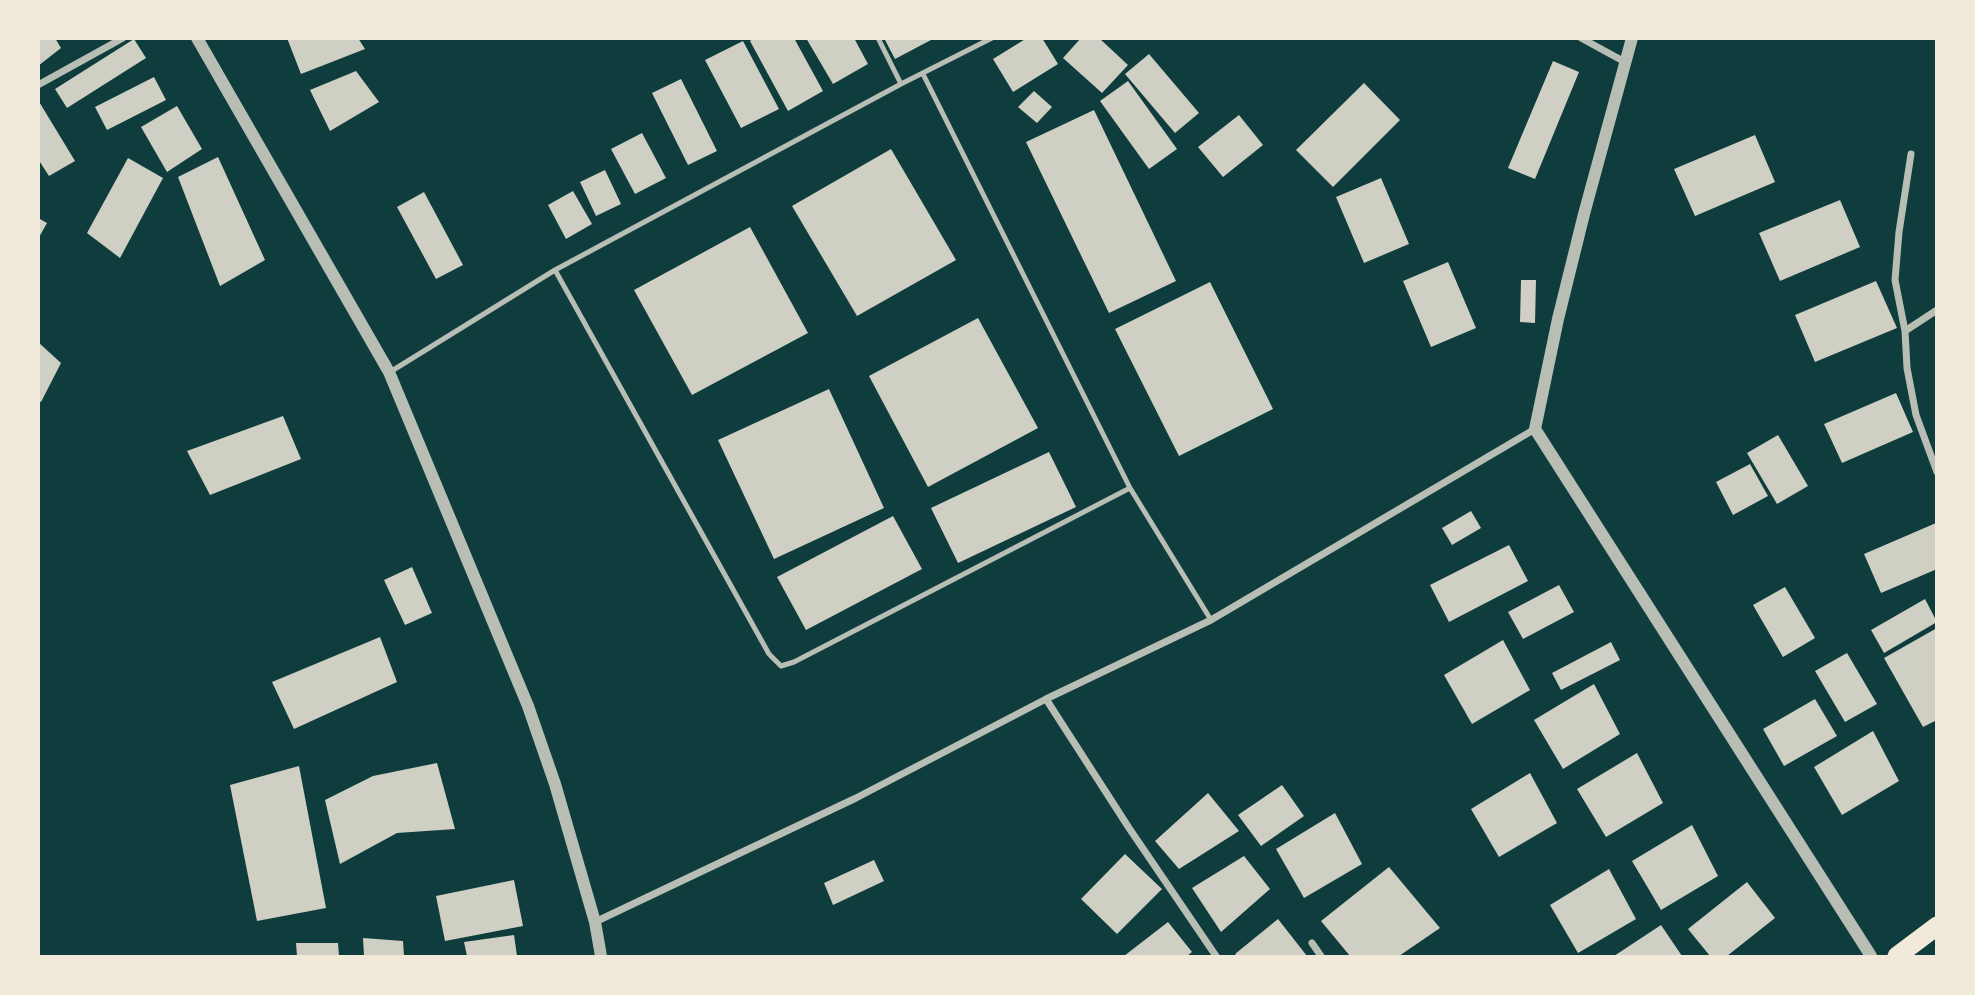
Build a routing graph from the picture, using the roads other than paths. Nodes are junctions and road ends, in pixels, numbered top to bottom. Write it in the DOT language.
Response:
graph roads {
  1 [pos="123,38"];
  2 [pos="197,38"];
  3 [pos="878,38"];
  4 [pos="992,38"];
  5 [pos="1581,38"];
  6 [pos="1632,38"];
  7 [pos="1625,62"];
  8 [pos="923,74"];
  9 [pos="38,85"];
  10 [pos="901,85"];
  11 [pos="1911,154"];
  12 [pos="555,270"];
  13 [pos="1937,310"];
  14 [pos="1905,331"];
  15 [pos="389,372"];
  16 [pos="1535,429"];
  17 [pos="1937,472"];
  18 [pos="1130,488"];
  19 [pos="1211,620"];
  20 [pos="1046,699"];
  21 [pos="595,922"];
  22 [pos="1937,926"];
  23 [pos="1312,943"];
  24 [pos="601,957"];
  25 [pos="1216,957"];
  26 [pos="1321,957"];
  27 [pos="1871,957"];
  28 [pos="1897,957"];
  1 -- 9 [label="street"];
  2 -- 15 [label="street"];
  3 -- 10 [label="lane"];
  4 -- 8 [label="lane"];
  5 -- 7 [label="street"];
  6 -- 7 [label="street"];
  7 -- 16 [label="street"];
  8 -- 10 [label="lane"];
  8 -- 18 [label="lane"];
  10 -- 12 [label="lane"];
  11 -- 14 [label="street"];
  12 -- 15 [label="lane"];
  12 -- 18 [label="lane"];
  13 -- 14 [label="street"];
  14 -- 17 [label="street"];
  15 -- 21 [label="street"];
  16 -- 19 [label="street"];
  16 -- 27 [label="street"];
  18 -- 19 [label="lane"];
  19 -- 20 [label="street"];
  20 -- 21 [label="street"];
  20 -- 25 [label="street"];
  21 -- 24 [label="street"];
  22 -- 28 [label="highway"];
  23 -- 26 [label="street"];
}
